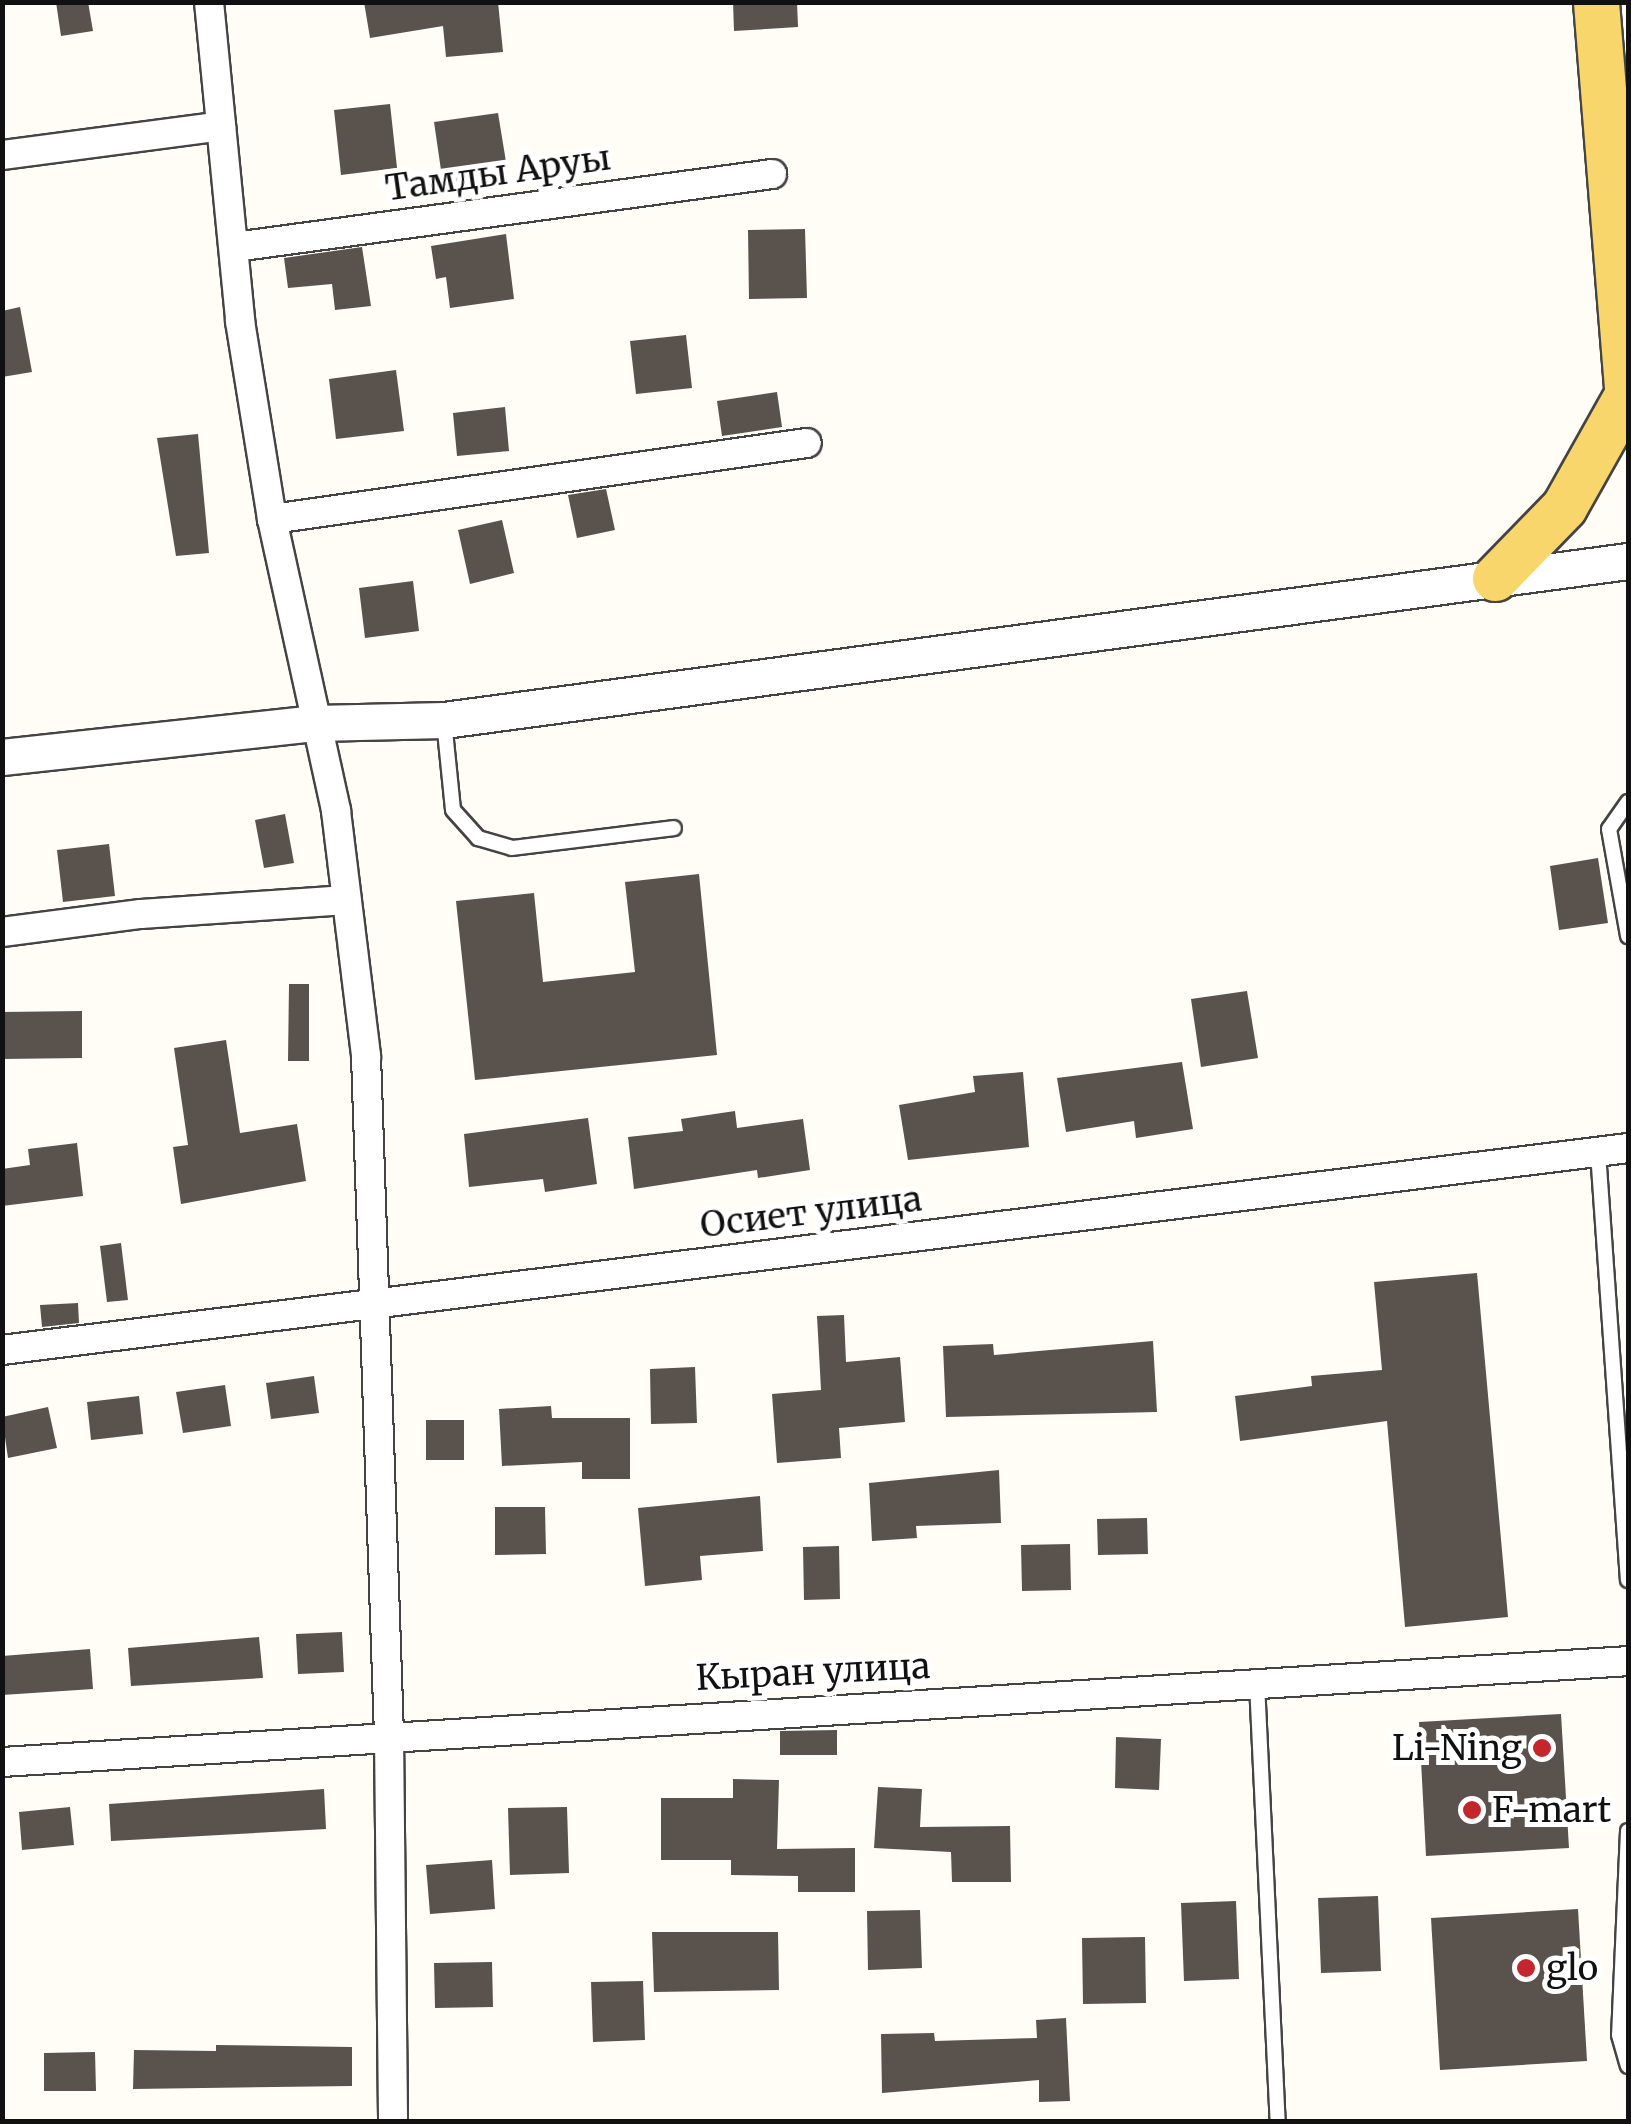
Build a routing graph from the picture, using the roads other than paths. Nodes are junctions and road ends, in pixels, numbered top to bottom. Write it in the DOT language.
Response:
graph roads {
  1 [pos="209,2"];
  2 [pos="1596,2"];
  3 [pos="220,126"];
  4 [pos="2,154"];
  5 [pos="772,174"];
  6 [pos="235,247"];
  7 [pos="1628,396"];
  8 [pos="807,442"];
  9 [pos="272,519"];
  10 [pos="1628,561"];
  11 [pos="1494,578"];
  12 [pos="444,720"];
  13 [pos="316,723"];
  14 [pos="2,757"];
  15 [pos="1628,802"];
  16 [pos="674,828"];
  17 [pos="347,900"];
  18 [pos="2,932"];
  19 [pos="1628,936"];
  20 [pos="1628,1148"];
  21 [pos="1598,1152"];
  22 [pos="372,1305"];
  23 [pos="2,1350"];
  24 [pos="1628,1580"];
  25 [pos="1628,1661"];
  26 [pos="1257,1683"];
  27 [pos="389,1735"];
  28 [pos="2,1762"];
  29 [pos="1628,1831"];
  30 [pos="1628,2066"];
  31 [pos="392,2122"];
  32 [pos="1278,2122"];
  1 -- 3 [label="street"];
  2 -- 7 [label="main road"];
  3 -- 4 [label="street"];
  3 -- 6 [label="street"];
  5 -- 6 [label="street, Тамды Аруы"];
  6 -- 9 [label="street"];
  7 -- 11 [label="main road"];
  8 -- 9 [label="street"];
  9 -- 13 [label="street"];
  10 -- 11 [label="street"];
  11 -- 12 [label="street"];
  12 -- 13 [label="street"];
  12 -- 16 [label="lane"];
  13 -- 14 [label="street"];
  13 -- 17 [label="street"];
  15 -- 19 [label="lane"];
  17 -- 18 [label="street"];
  17 -- 22 [label="street"];
  20 -- 21 [label="street, Осиет улица"];
  21 -- 22 [label="street, Осиет улица"];
  21 -- 24 [label="lane"];
  22 -- 23 [label="street, Осиет улица"];
  22 -- 27 [label="street"];
  25 -- 26 [label="street, Кыран улица"];
  26 -- 27 [label="street, Кыран улица"];
  26 -- 32 [label="lane"];
  27 -- 28 [label="street, Кыран улица"];
  27 -- 31 [label="street"];
  29 -- 30 [label="lane"];
}
